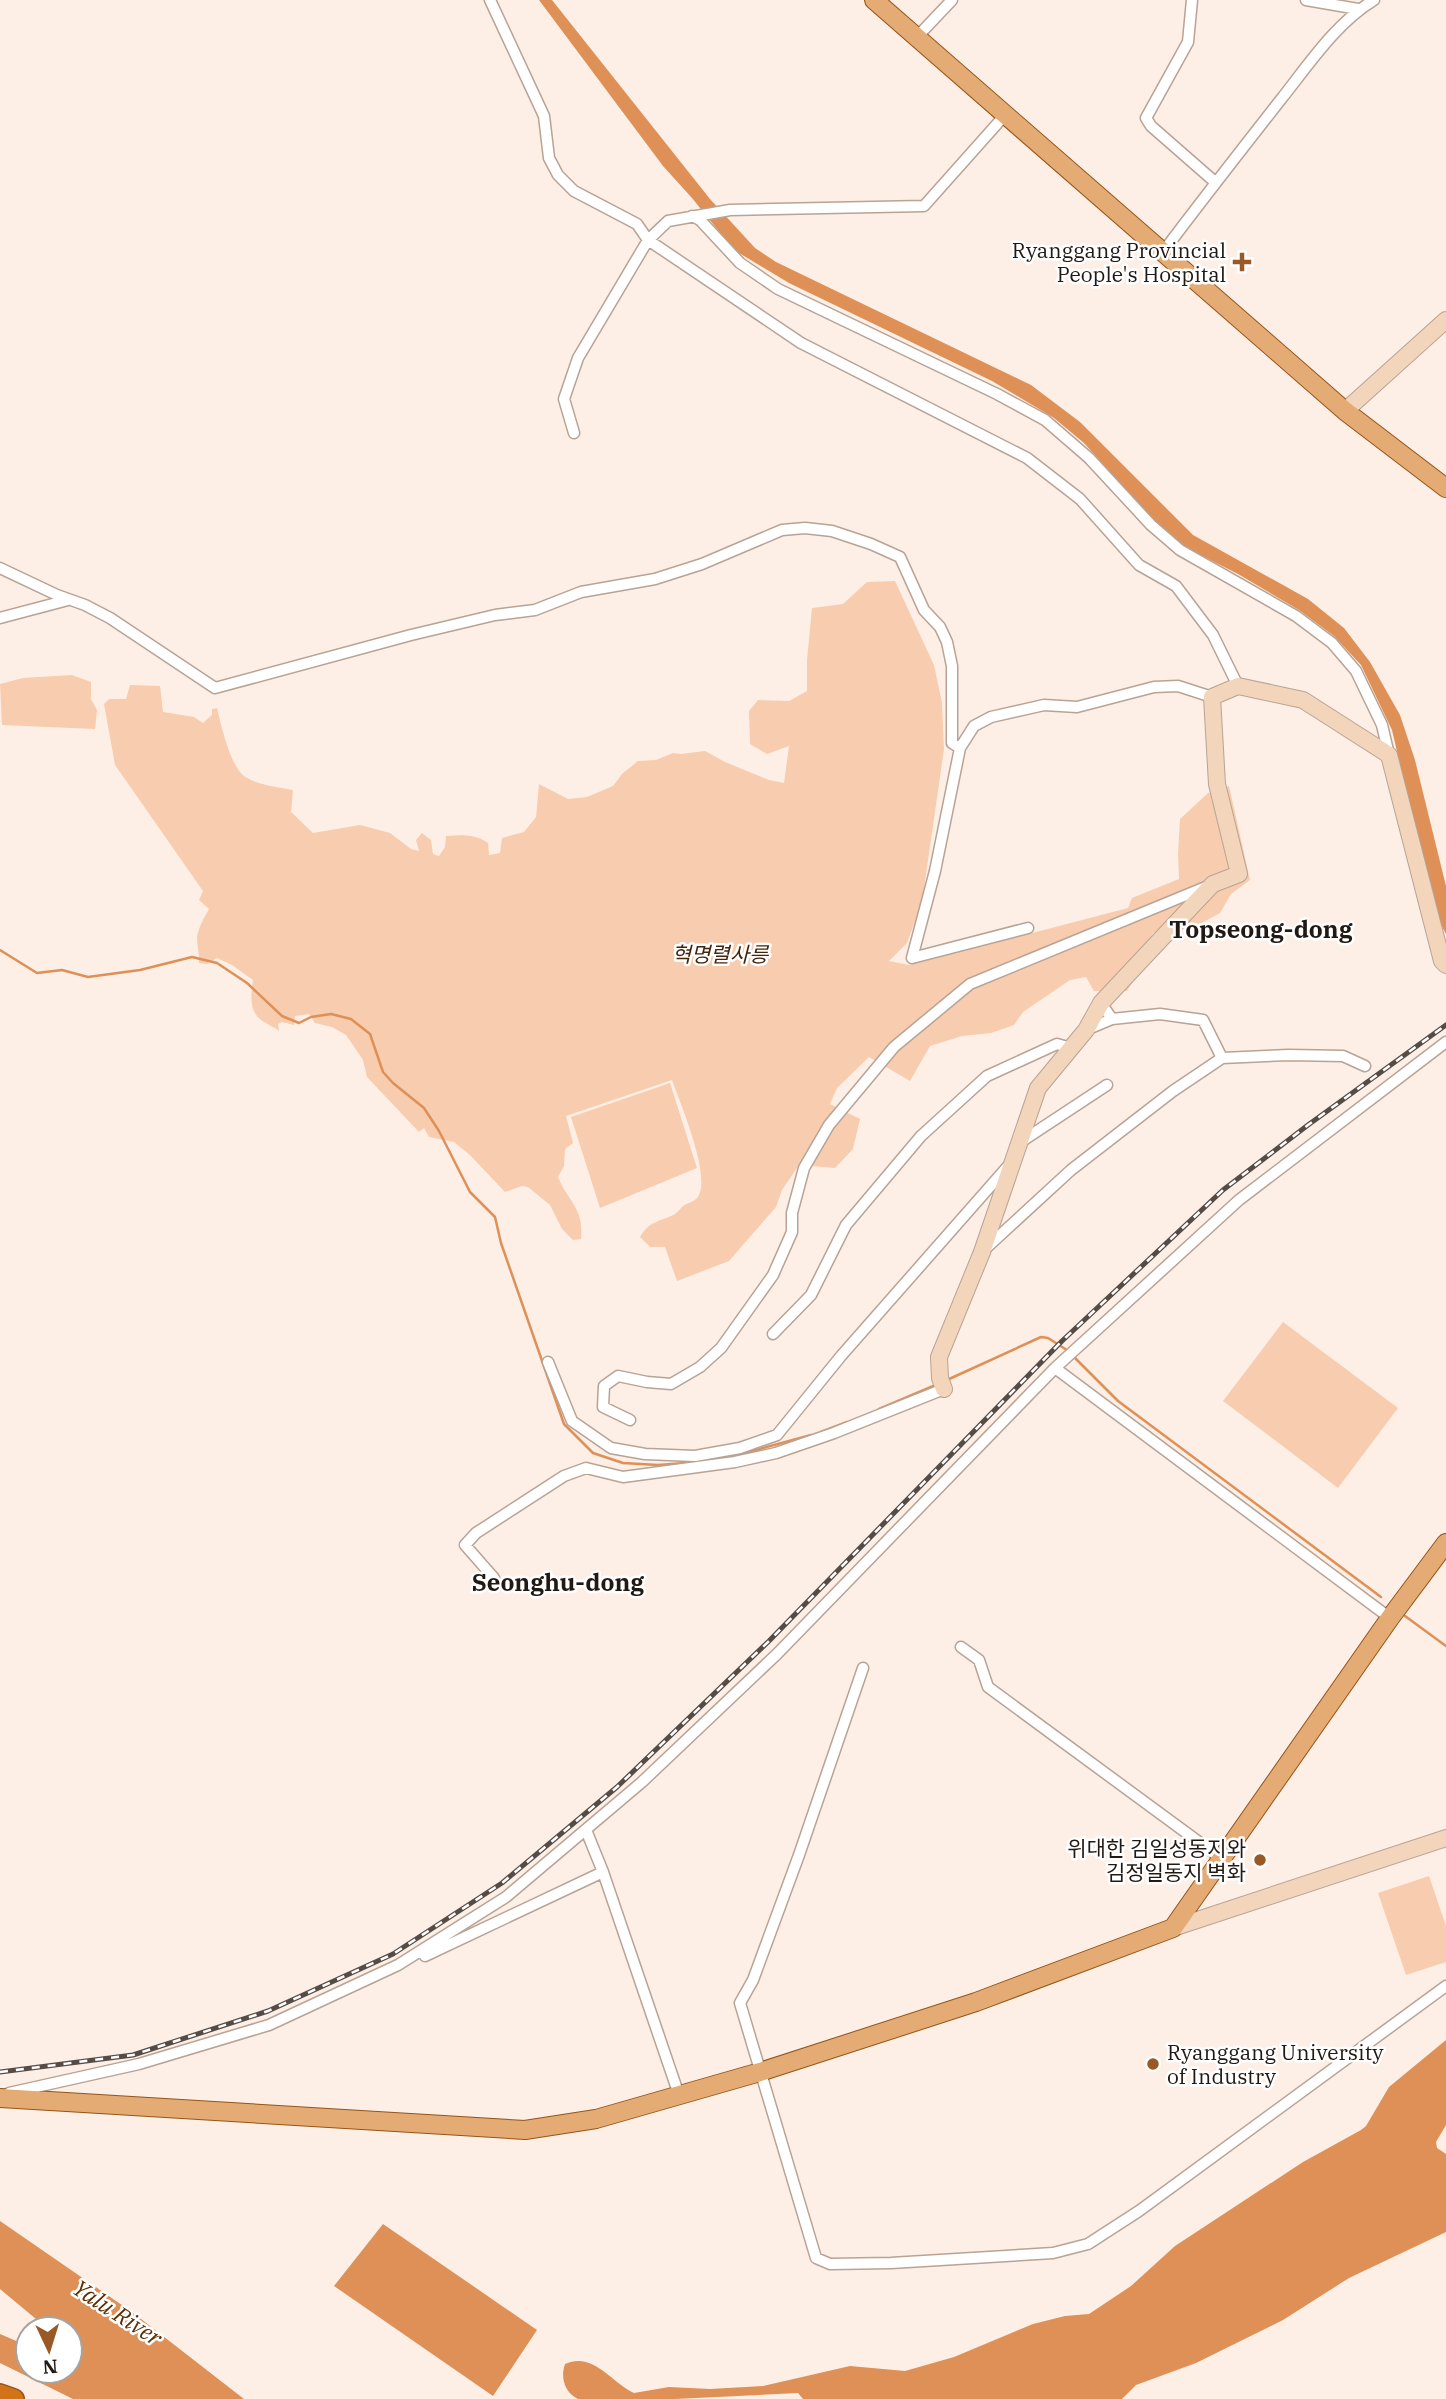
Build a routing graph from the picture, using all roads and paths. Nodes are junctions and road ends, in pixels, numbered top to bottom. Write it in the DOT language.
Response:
graph roads {
  1 [pos="490,0"];
  2 [pos="874,0"];
  3 [pos="952,0"];
  4 [pos="1192,0"];
  5 [pos="1306,0"];
  6 [pos="1374,0"];
  7 [pos="1358,9"];
  8 [pos="917,37"];
  9 [pos="1005,115"];
  10 [pos="1215,182"];
  11 [pos="694,215"];
  12 [pos="648,240"];
  13 [pos="1163,252"];
  14 [pos="1446,320"];
  15 [pos="1345,411"];
  16 [pos="574,433"];
  17 [pos="1446,488"];
  18 [pos="0,568"];
  19 [pos="70,599"];
  20 [pos="0,618"];
  21 [pos="1238,686"];
  22 [pos="1212,697"];
  23 [pos="960,748"];
  24 [pos="1389,755"];
  25 [pos="1213,884"];
  26 [pos="1028,928"];
  27 [pos="1446,965"];
  28 [pos="1101,1003"];
  29 [pos="1112,1019"];
  30 [pos="1086,1030"];
  31 [pos="1446,1042"];
  32 [pos="1070,1048"];
  33 [pos="1222,1058"];
  34 [pos="1364,1066"];
  35 [pos="1107,1085"];
  36 [pos="1019,1143"];
  37 [pos="1013,1161"];
  38 [pos="982,1252"];
  39 [pos="773,1334"];
  40 [pos="548,1362"];
  41 [pos="1055,1368"];
  42 [pos="942,1383"];
  43 [pos="630,1420"];
  44 [pos="1446,1543"];
  45 [pos="494,1578"];
  46 [pos="1390,1618"];
  47 [pos="961,1647"];
  48 [pos="863,1668"];
  49 [pos="586,1830"];
  50 [pos="1446,1838"];
  51 [pos="1222,1859"];
  52 [pos="603,1872"];
  53 [pos="1173,1928"];
  54 [pos="398,1965"];
  55 [pos="1446,1986"];
  56 [pos="760,2072"];
  57 [pos="680,2095"];
  58 [pos="0,2097"];
  59 [pos="0,2394"];
  60 [pos="14,2399"];
  1 -- 12 [label="street"];
  2 -- 8 [label="main road"];
  3 -- 8 [label="street"];
  4 -- 10 [label="street"];
  5 -- 7 [label="street"];
  6 -- 7 [label="street"];
  7 -- 10 [label="street"];
  8 -- 9 [label="main road"];
  9 -- 11 [label="street"];
  9 -- 13 [label="main road"];
  10 -- 13 [label="street"];
  11 -- 12 [label="street"];
  11 -- 24 [label="street"];
  12 -- 16 [label="street"];
  12 -- 21 [label="street"];
  13 -- 15 [label="main road"];
  14 -- 15 [label="street"];
  15 -- 17 [label="main road"];
  18 -- 19 [label="street"];
  19 -- 20 [label="street"];
  19 -- 23 [label="street"];
  21 -- 22 [label="street"];
  21 -- 24 [label="street"];
  22 -- 23 [label="street"];
  22 -- 25 [label="street"];
  23 -- 26 [label="street"];
  24 -- 27 [label="street"];
  25 -- 28 [label="street"];
  25 -- 43 [label="street"];
  28 -- 29 [label="street"];
  28 -- 30 [label="street"];
  29 -- 30 [label="street"];
  29 -- 33 [label="street"];
  30 -- 32 [label="street"];
  31 -- 41 [label="street"];
  32 -- 36 [label="street"];
  32 -- 39 [label="street"];
  33 -- 34 [label="street"];
  33 -- 38 [label="street"];
  35 -- 36 [label="street"];
  36 -- 37 [label="street"];
  37 -- 38 [label="street"];
  37 -- 40 [label="street"];
  38 -- 42 [label="street"];
  41 -- 46 [label="street"];
  41 -- 49 [label="street"];
  42 -- 45 [label="street"];
  44 -- 46 [label="main road"];
  46 -- 51 [label="main road"];
  47 -- 51 [label="street"];
  48 -- 56 [label="street"];
  49 -- 52 [label="street"];
  49 -- 54 [label="street"];
  50 -- 53 [label="street"];
  51 -- 53 [label="main road"];
  52 -- 54 [label="street"];
  52 -- 57 [label="street"];
  53 -- 56 [label="main road"];
  54 -- 58 [label="street"];
  55 -- 56 [label="street"];
  56 -- 57 [label="main road"];
  57 -- 58 [label="main road"];
  59 -- 60 [label="highway"];
}
